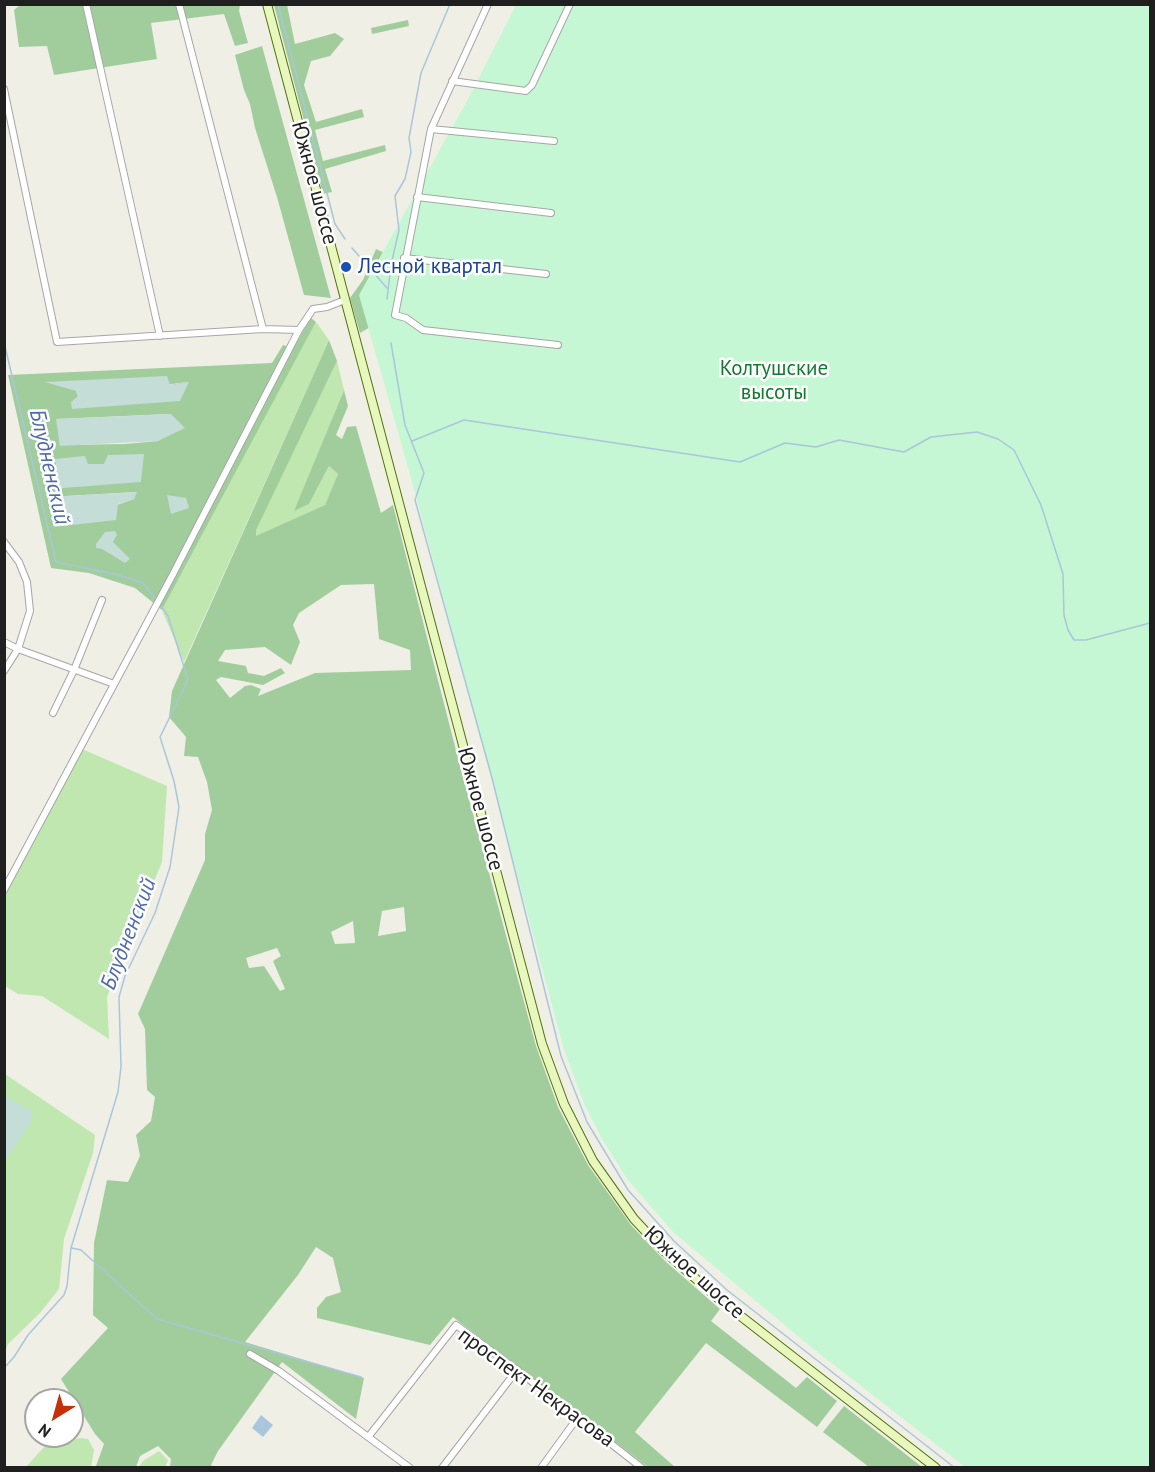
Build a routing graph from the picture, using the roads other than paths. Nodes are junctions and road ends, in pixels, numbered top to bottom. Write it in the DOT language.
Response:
graph roads {
  1 [pos="86,4"];
  2 [pos="179,4"];
  3 [pos="267,4"];
  4 [pos="488,4"];
  5 [pos="570,4"];
  6 [pos="452,81"];
  7 [pos="4,89"];
  8 [pos="431,129"];
  9 [pos="554,141"];
  10 [pos="417,197"];
  11 [pos="551,213"];
  12 [pos="404,258"];
  13 [pos="546,274"];
  14 [pos="345,300"];
  15 [pos="263,329"];
  16 [pos="299,330"];
  17 [pos="160,336"];
  18 [pos="558,345"];
  19 [pos="4,542"];
  20 [pos="102,600"];
  21 [pos="4,642"];
  22 [pos="18,649"];
  23 [pos="74,669"];
  24 [pos="4,670"];
  25 [pos="114,684"];
  26 [pos="53,713"];
  27 [pos="4,890"];
  28 [pos="250,1354"];
  29 [pos="517,1370"];
  30 [pos="579,1418"];
  31 [pos="369,1436"];
  32 [pos="410,1467"];
  33 [pos="442,1467"];
  34 [pos="541,1467"];
  35 [pos="642,1467"];
  36 [pos="936,1467"];
  1 -- 17 [label="street"];
  2 -- 15 [label="street"];
  3 -- 14 [label="street, Южное шоссе"];
  4 -- 6 [label="street"];
  5 -- 6 [label="street"];
  6 -- 8 [label="street"];
  7 -- 17 [label="street"];
  8 -- 9 [label="street"];
  8 -- 10 [label="street"];
  10 -- 11 [label="street"];
  10 -- 12 [label="street"];
  12 -- 13 [label="street"];
  12 -- 18 [label="street"];
  14 -- 16 [label="street"];
  14 -- 36 [label="street, Южное шоссе"];
  15 -- 16 [label="street"];
  15 -- 17 [label="street"];
  16 -- 25 [label="street"];
  19 -- 22 [label="street"];
  20 -- 23 [label="street"];
  21 -- 22 [label="street"];
  22 -- 23 [label="street"];
  22 -- 24 [label="street"];
  23 -- 25 [label="street"];
  23 -- 26 [label="street"];
  25 -- 27 [label="street"];
  28 -- 31 [label="street"];
  29 -- 30 [label="street, проспект Некрасова"];
  29 -- 31 [label="street, проспект Некрасова"];
  29 -- 33 [label="street"];
  30 -- 34 [label="street"];
  30 -- 35 [label="street, проспект Некрасова"];
  31 -- 32 [label="street"];
}
